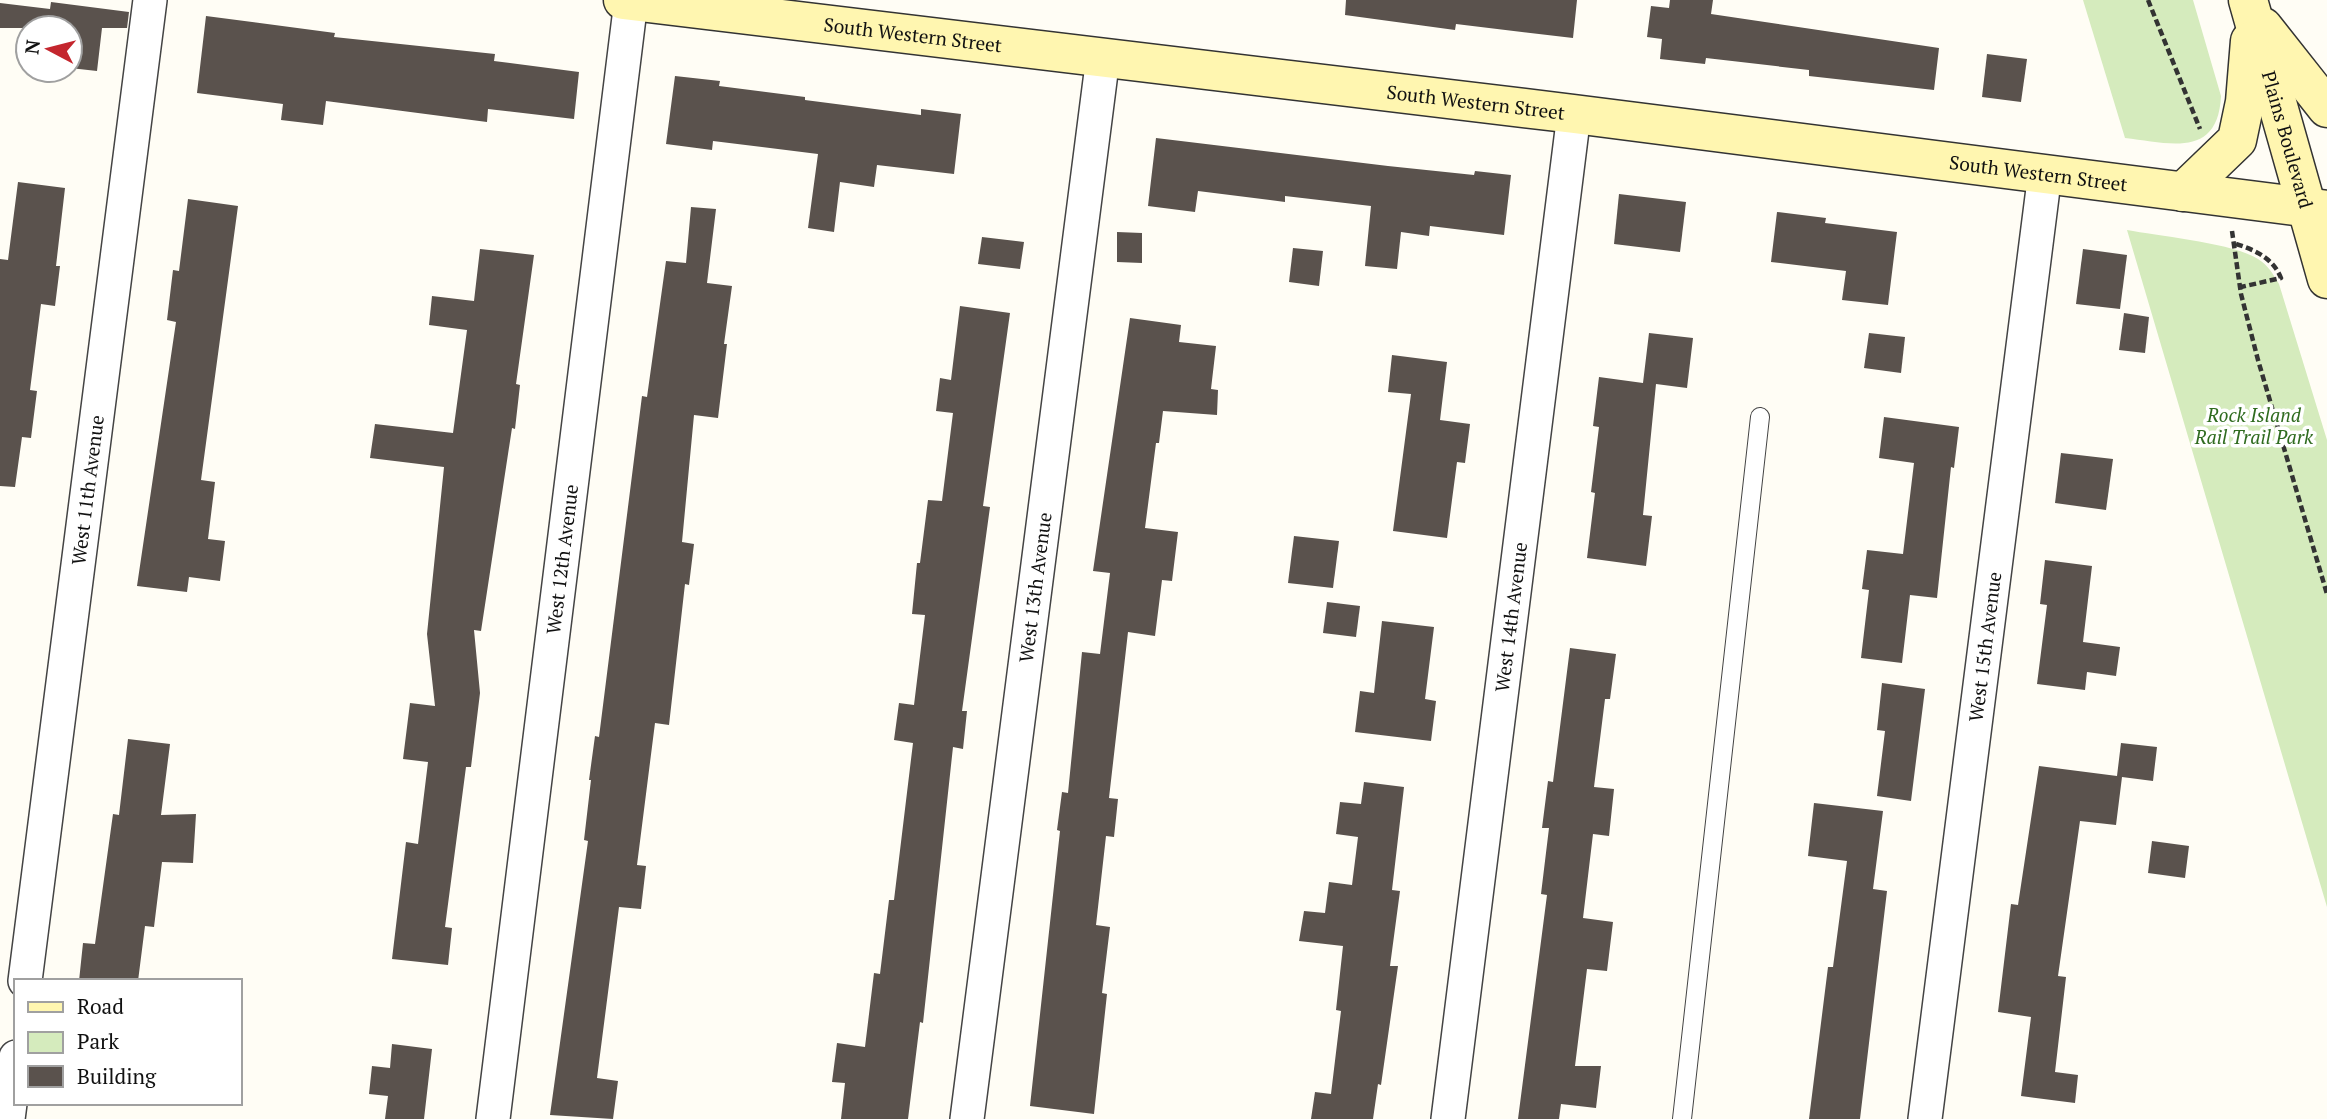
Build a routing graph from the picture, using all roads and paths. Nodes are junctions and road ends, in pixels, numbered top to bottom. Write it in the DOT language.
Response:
graph roads {
  1 [pos="150,0"];
  2 [pos="2148,0"];
  3 [pos="627,1"];
  4 [pos="2250,5"];
  5 [pos="1103,57"];
  6 [pos="2327,108"];
  7 [pos="1574,114"];
  8 [pos="2204,137"];
  9 [pos="2045,173"];
  10 [pos="2183,192"];
  11 [pos="2317,209"];
  12 [pos="2327,279"];
  13 [pos="2241,287"];
  14 [pos="1760,417"];
  15 [pos="2327,594"];
  16 [pos="25,979"];
  17 [pos="14,1072"];
  18 [pos="8,1119"];
  19 [pos="494,1119"];
  20 [pos="967,1119"];
  21 [pos="1448,1119"];
  22 [pos="1682,1119"];
  23 [pos="1925,1119"];
  1 -- 16 [label="street, West 11th Avenue"];
  2 -- 8 [label="path"];
  3 -- 5 [label="main road, South Western Street"];
  3 -- 19 [label="street, West 12th Avenue"];
  4 -- 6 [label="main road"];
  4 -- 10 [label="main road"];
  4 -- 11 [label="main road, Plains Boulevard"];
  5 -- 7 [label="main road, South Western Street"];
  5 -- 20 [label="street, West 13th Avenue"];
  7 -- 9 [label="main road, South Western Street"];
  7 -- 21 [label="street, West 14th Avenue"];
  9 -- 10 [label="main road, South Western Street"];
  9 -- 23 [label="street, West 15th Avenue"];
  10 -- 11 [label="main road, South Western Street"];
  11 -- 12 [label="main road, Plains Boulevard"];
  13 -- 13 [label="path"];
  13 -- 15 [label="path"];
  14 -- 22 [label="lane"];
  17 -- 18 [label="street"];
}
